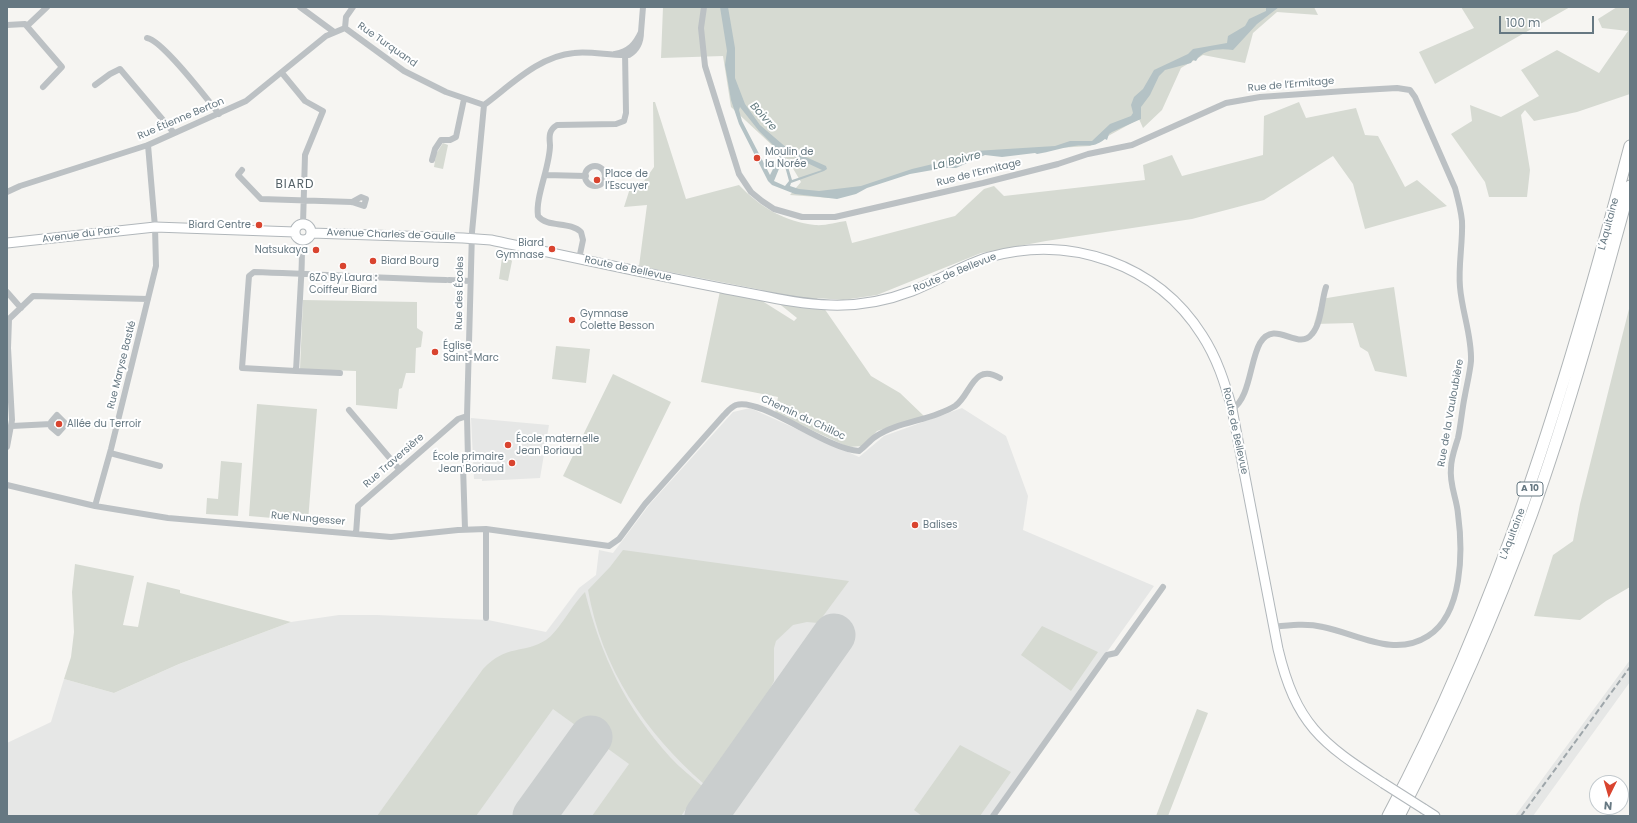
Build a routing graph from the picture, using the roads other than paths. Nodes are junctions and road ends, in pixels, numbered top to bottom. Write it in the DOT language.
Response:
graph roads {
  1 [pos="48,7"];
  2 [pos="300,7"];
  3 [pos="353,7"];
  4 [pos="643,7"];
  5 [pos="704,7"];
  6 [pos="7,24"];
  7 [pos="28,26"];
  8 [pos="345,28"];
  9 [pos="334,32"];
  10 [pos="148,38"];
  11 [pos="625,53"];
  12 [pos="282,73"];
  13 [pos="95,84"];
  14 [pos="43,87"];
  15 [pos="1403,88"];
  16 [pos="464,99"];
  17 [pos="484,104"];
  18 [pos="219,114"];
  19 [pos="174,133"];
  20 [pos="148,145"];
  21 [pos="1630,146"];
  22 [pos="432,160"];
  23 [pos="242,170"];
  24 [pos="545,175"];
  25 [pos="586,176"];
  26 [pos="1630,186"];
  27 [pos="7,192"];
  28 [pos="303,201"];
  29 [pos="352,202"];
  30 [pos="303,224"];
  31 [pos="156,227"];
  32 [pos="295,232"];
  33 [pos="311,233"];
  34 [pos="471,238"];
  35 [pos="302,240"];
  36 [pos="7,243"];
  37 [pos="580,259"];
  38 [pos="301,274"];
  39 [pos="470,281"];
  40 [pos="1326,287"];
  41 [pos="7,292"];
  42 [pos="148,298"];
  43 [pos="21,308"];
  44 [pos="296,371"];
  45 [pos="340,373"];
  46 [pos="1000,378"];
  47 [pos="1232,409"];
  48 [pos="349,410"];
  49 [pos="467,416"];
  50 [pos="51,424"];
  51 [pos="12,426"];
  52 [pos="7,447"];
  53 [pos="110,453"];
  54 [pos="160,466"];
  55 [pos="399,469"];
  56 [pos="7,485"];
  57 [pos="95,506"];
  58 [pos="466,529"];
  59 [pos="486,529"];
  60 [pos="356,534"];
  61 [pos="608,546"];
  62 [pos="1162,587"];
  63 [pos="486,618"];
  64 [pos="1273,627"];
  65 [pos="994,816"];
  66 [pos="1388,816"];
  67 [pos="1399,816"];
  68 [pos="1435,816"];
  1 -- 7 [label="street"];
  2 -- 9 [label="street"];
  3 -- 8 [label="street"];
  4 -- 11 [label="street"];
  5 -- 15 [label="street, Rue de l’Ermitage"];
  6 -- 7 [label="street"];
  7 -- 14 [label="street"];
  8 -- 9 [label="street, Rue Étienne Berton"];
  8 -- 16 [label="street, Rue Turquand"];
  9 -- 12 [label="street, Rue Étienne Berton"];
  10 -- 18 [label="street"];
  11 -- 17 [label="street"];
  11 -- 24 [label="street"];
  12 -- 18 [label="street, Rue Étienne Berton"];
  12 -- 28 [label="street"];
  13 -- 19 [label="street"];
  15 -- 64 [label="street, Rue de la Vauloubière"];
  16 -- 17 [label="street, Rue Turquand"];
  16 -- 22 [label="street"];
  17 -- 34 [label="street, Rue des Écoles"];
  18 -- 19 [label="street, Rue Étienne Berton"];
  19 -- 20 [label="street, Rue Étienne Berton"];
  20 -- 27 [label="street, Rue Étienne Berton"];
  20 -- 31 [label="street, Rue Maryse Bastié"];
  21 -- 66 [label="highway, L'Aquitaine / A 10"];
  23 -- 28 [label="street"];
  24 -- 25 [label="street"];
  24 -- 37 [label="street"];
  26 -- 67 [label="highway, L'Aquitaine / A 10"];
  28 -- 29 [label="street"];
  28 -- 30 [label="street"];
  30 -- 32 [label="street"];
  30 -- 33 [label="street"];
  31 -- 32 [label="street"];
  31 -- 36 [label="street, Avenue du Parc"];
  31 -- 42 [label="street, Rue Maryse Bastié"];
  32 -- 35 [label="street"];
  33 -- 34 [label="street, Avenue Charles de Gaulle"];
  33 -- 35 [label="street"];
  34 -- 37 [label="street, Route de Bellevue"];
  34 -- 39 [label="street, Rue des Écoles"];
  35 -- 38 [label="street"];
  37 -- 47 [label="street, Route de Bellevue"];
  38 -- 39 [label="street"];
  38 -- 44 [label="street"];
  38 -- 44 [label="street"];
  39 -- 49 [label="street, Rue des Écoles"];
  40 -- 47 [label="street"];
  41 -- 43 [label="street"];
  42 -- 43 [label="street"];
  42 -- 53 [label="street, Rue Maryse Bastié"];
  43 -- 51 [label="street"];
  44 -- 45 [label="street"];
  46 -- 61 [label="street, Chemin du Chilloc"];
  47 -- 64 [label="street, Route de Bellevue"];
  48 -- 55 [label="street"];
  49 -- 55 [label="street, Rue Traversière"];
  49 -- 58 [label="street, Rue des Écoles"];
  50 -- 51 [label="street"];
  51 -- 52 [label="street"];
  53 -- 54 [label="street"];
  53 -- 57 [label="street, Rue Maryse Bastié"];
  55 -- 60 [label="street, Rue Traversière"];
  56 -- 57 [label="street, Rue Nungesser"];
  57 -- 60 [label="street, Rue Nungesser"];
  58 -- 59 [label="street, Rue Nungesser"];
  58 -- 60 [label="street, Rue Nungesser"];
  59 -- 61 [label="street, Rue Nungesser"];
  59 -- 63 [label="street"];
  62 -- 65 [label="street"];
  64 -- 68 [label="street, Route de Bellevue, bridge"];
}
